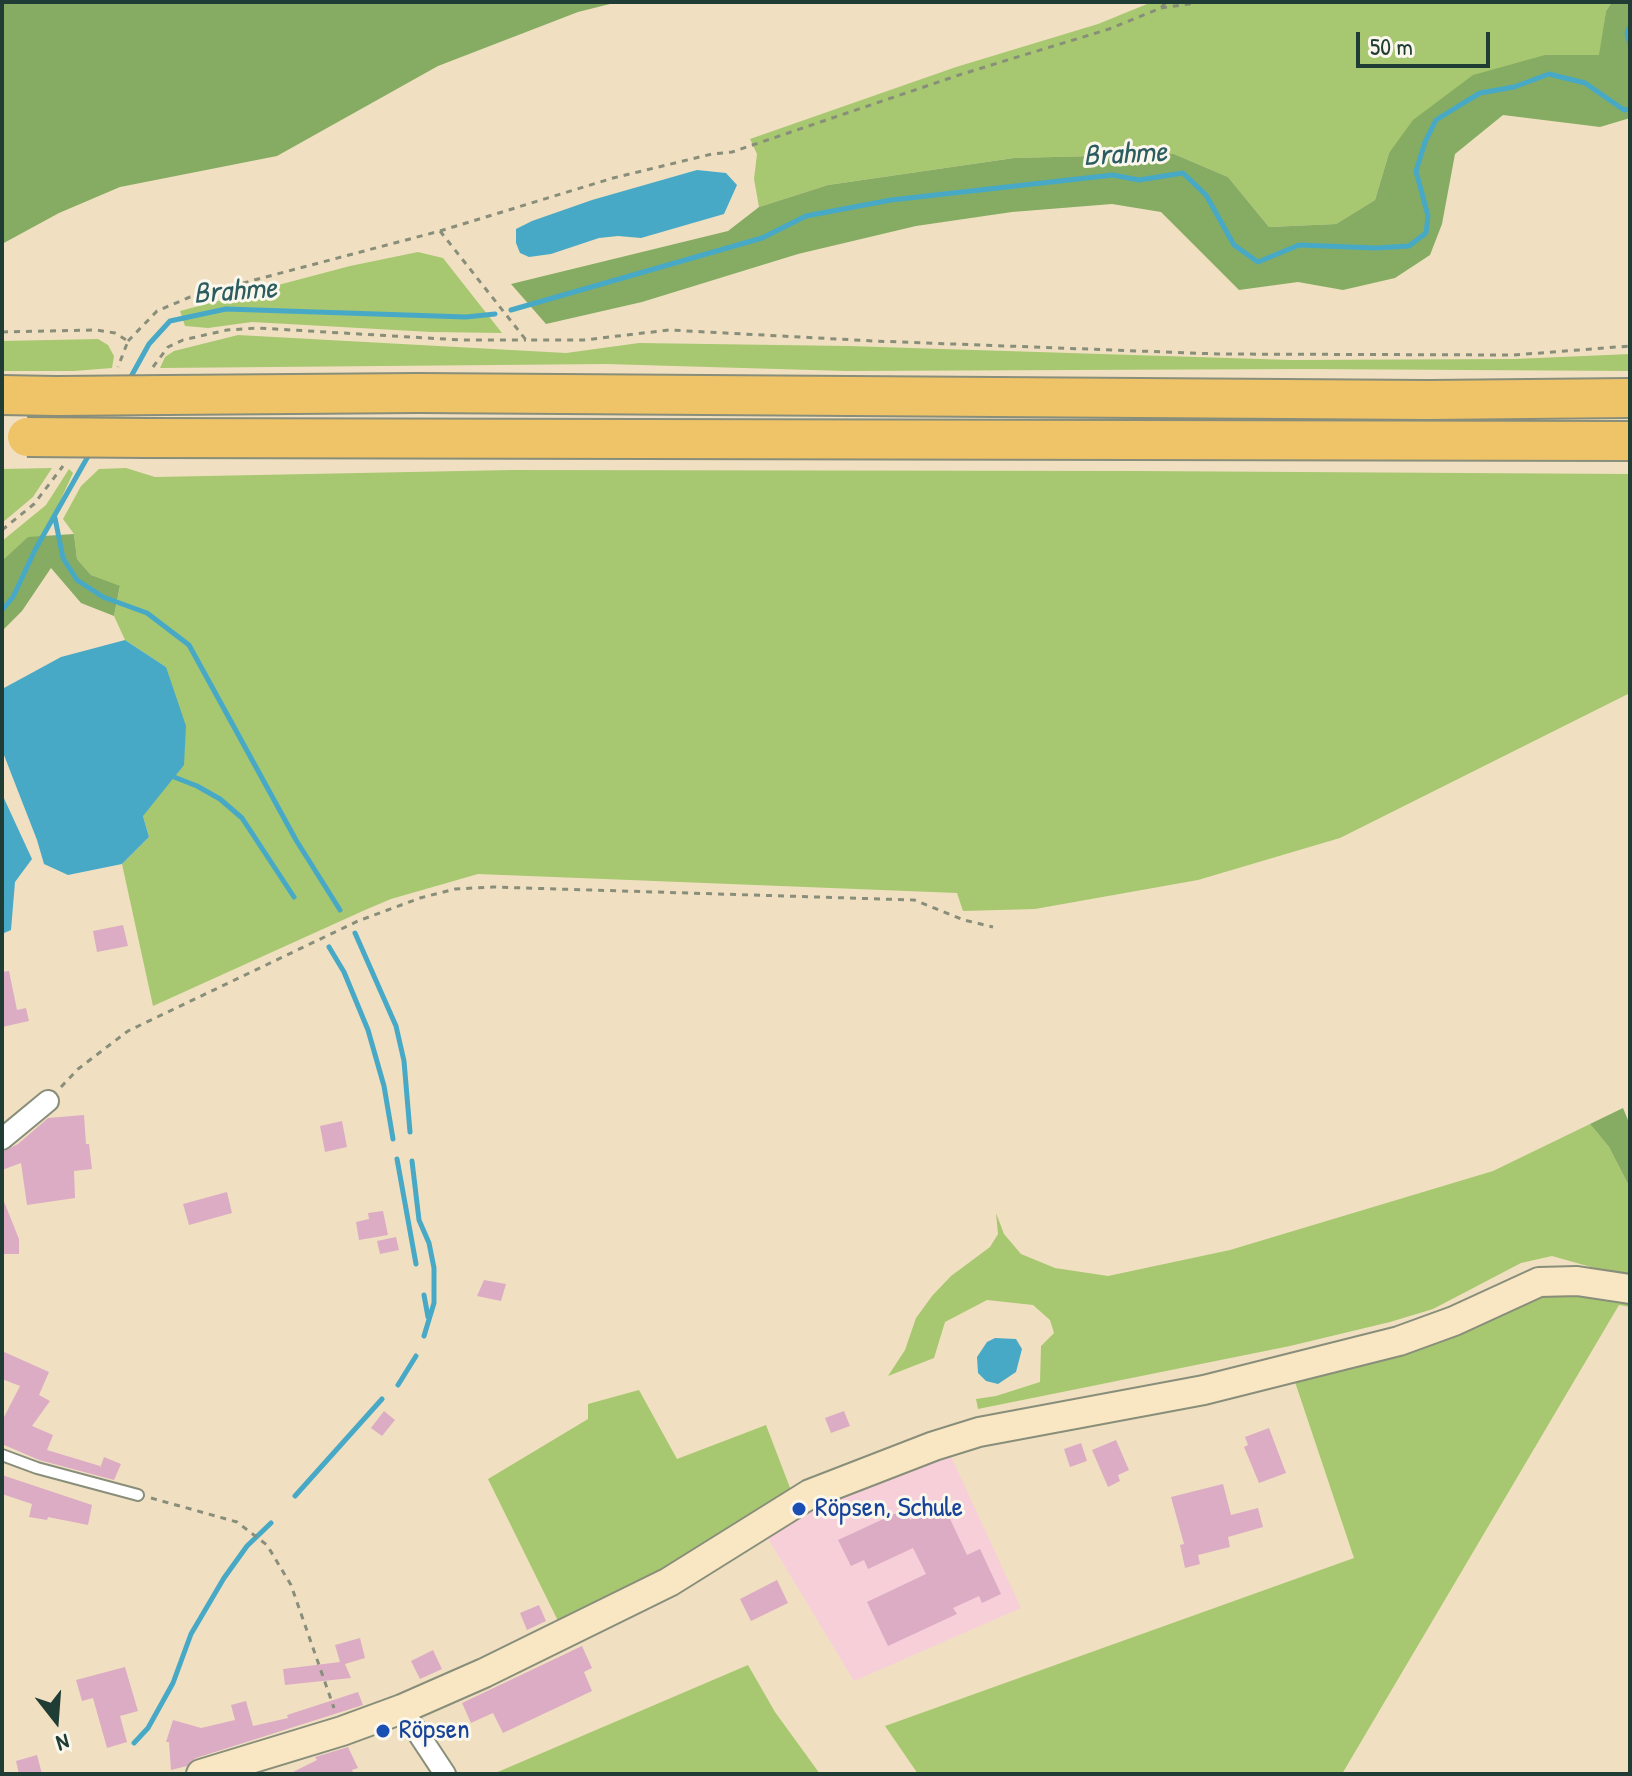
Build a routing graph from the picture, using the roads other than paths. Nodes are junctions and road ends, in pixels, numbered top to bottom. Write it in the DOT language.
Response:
graph roads {
  1 [pos="2,395"];
  2 [pos="1630,398"];
  3 [pos="15,437"];
  4 [pos="1630,441"];
  5 [pos="48,1101"];
  6 [pos="2,1139"];
  7 [pos="1630,1289"];
  8 [pos="2,1455"];
  9 [pos="138,1495"];
  10 [pos="402,1709"];
  11 [pos="201,1774"];
  12 [pos="445,1774"];
  1 -- 2 [label="highway, bridge"];
  3 -- 4 [label="highway, bridge"];
  5 -- 6 [label="street"];
  7 -- 10 [label="street"];
  8 -- 9 [label="lane"];
  10 -- 11 [label="street"];
  10 -- 12 [label="street"];
}
